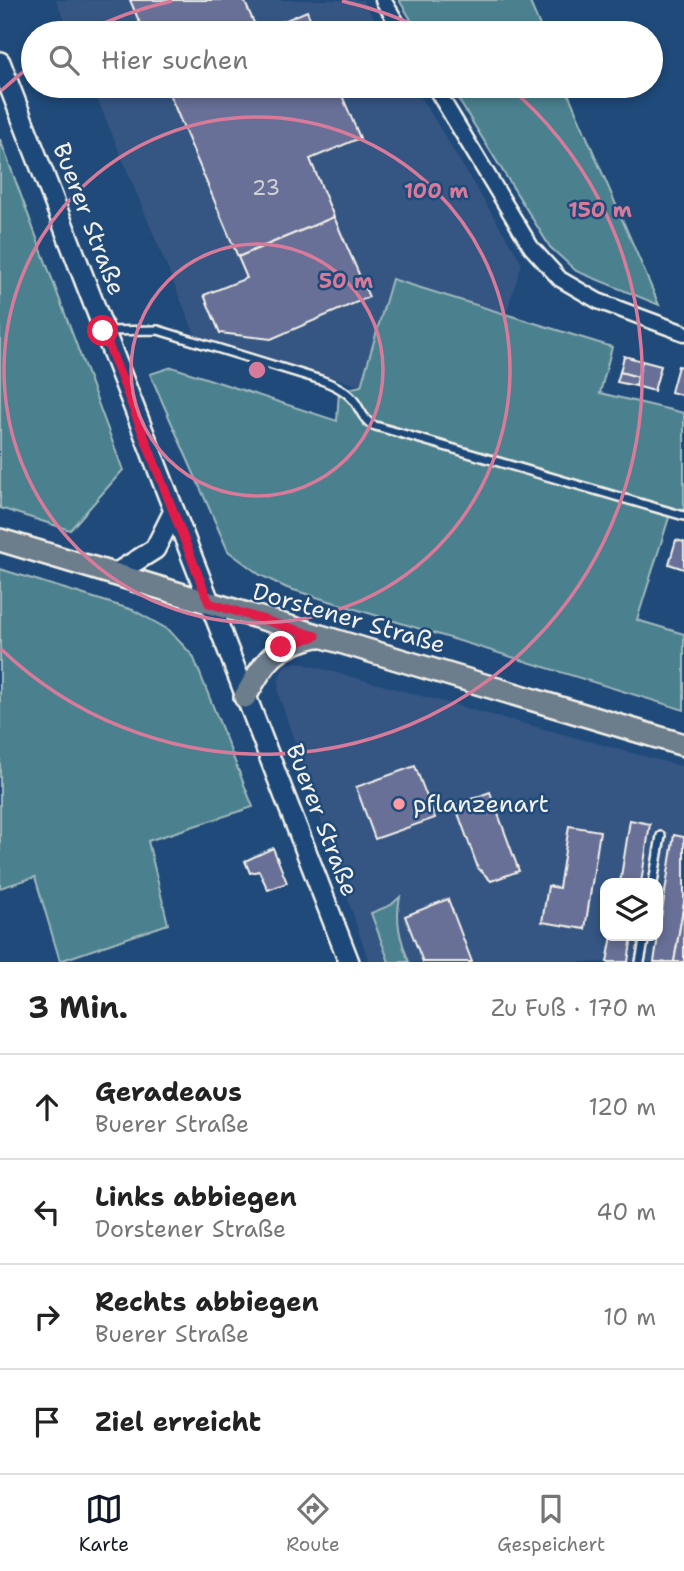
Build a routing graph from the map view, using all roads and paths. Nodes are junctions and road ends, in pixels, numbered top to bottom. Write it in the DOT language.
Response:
graph roads {
  1 [pos="383,0"];
  2 [pos="396,21"];
  3 [pos="0,62"];
  4 [pos="441,98"];
  5 [pos="103,331"];
  6 [pos="684,333"];
  7 [pos="174,511"];
  8 [pos="684,516"];
  9 [pos="0,540"];
  10 [pos="115,575"];
  11 [pos="209,603"];
  12 [pos="316,636"];
  13 [pos="245,697"];
  14 [pos="684,744"];
  15 [pos="661,836"];
  16 [pos="654,878"];
  17 [pos="644,941"];
  18 [pos="349,962"];
  19 [pos="640,962"];
  1 -- 2 [label="street"];
  3 -- 5 [label="street, Buerer Straße"];
  4 -- 6 [label="street"];
  5 -- 7 [label="street, Buerer Straße"];
  5 -- 8 [label="lane"];
  7 -- 10 [label="street"];
  7 -- 11 [label="street, Buerer Straße"];
  9 -- 10 [label="main road, Dorstener Straße"];
  10 -- 11 [label="main road, Dorstener Straße"];
  11 -- 12 [label="main road, Dorstener Straße"];
  11 -- 13 [label="street, Buerer Straße"];
  12 -- 13 [label="main road"];
  12 -- 14 [label="main road, Dorstener Straße"];
  13 -- 18 [label="street, Buerer Straße"];
  15 -- 16 [label="lane"];
  17 -- 19 [label="lane"];
}
